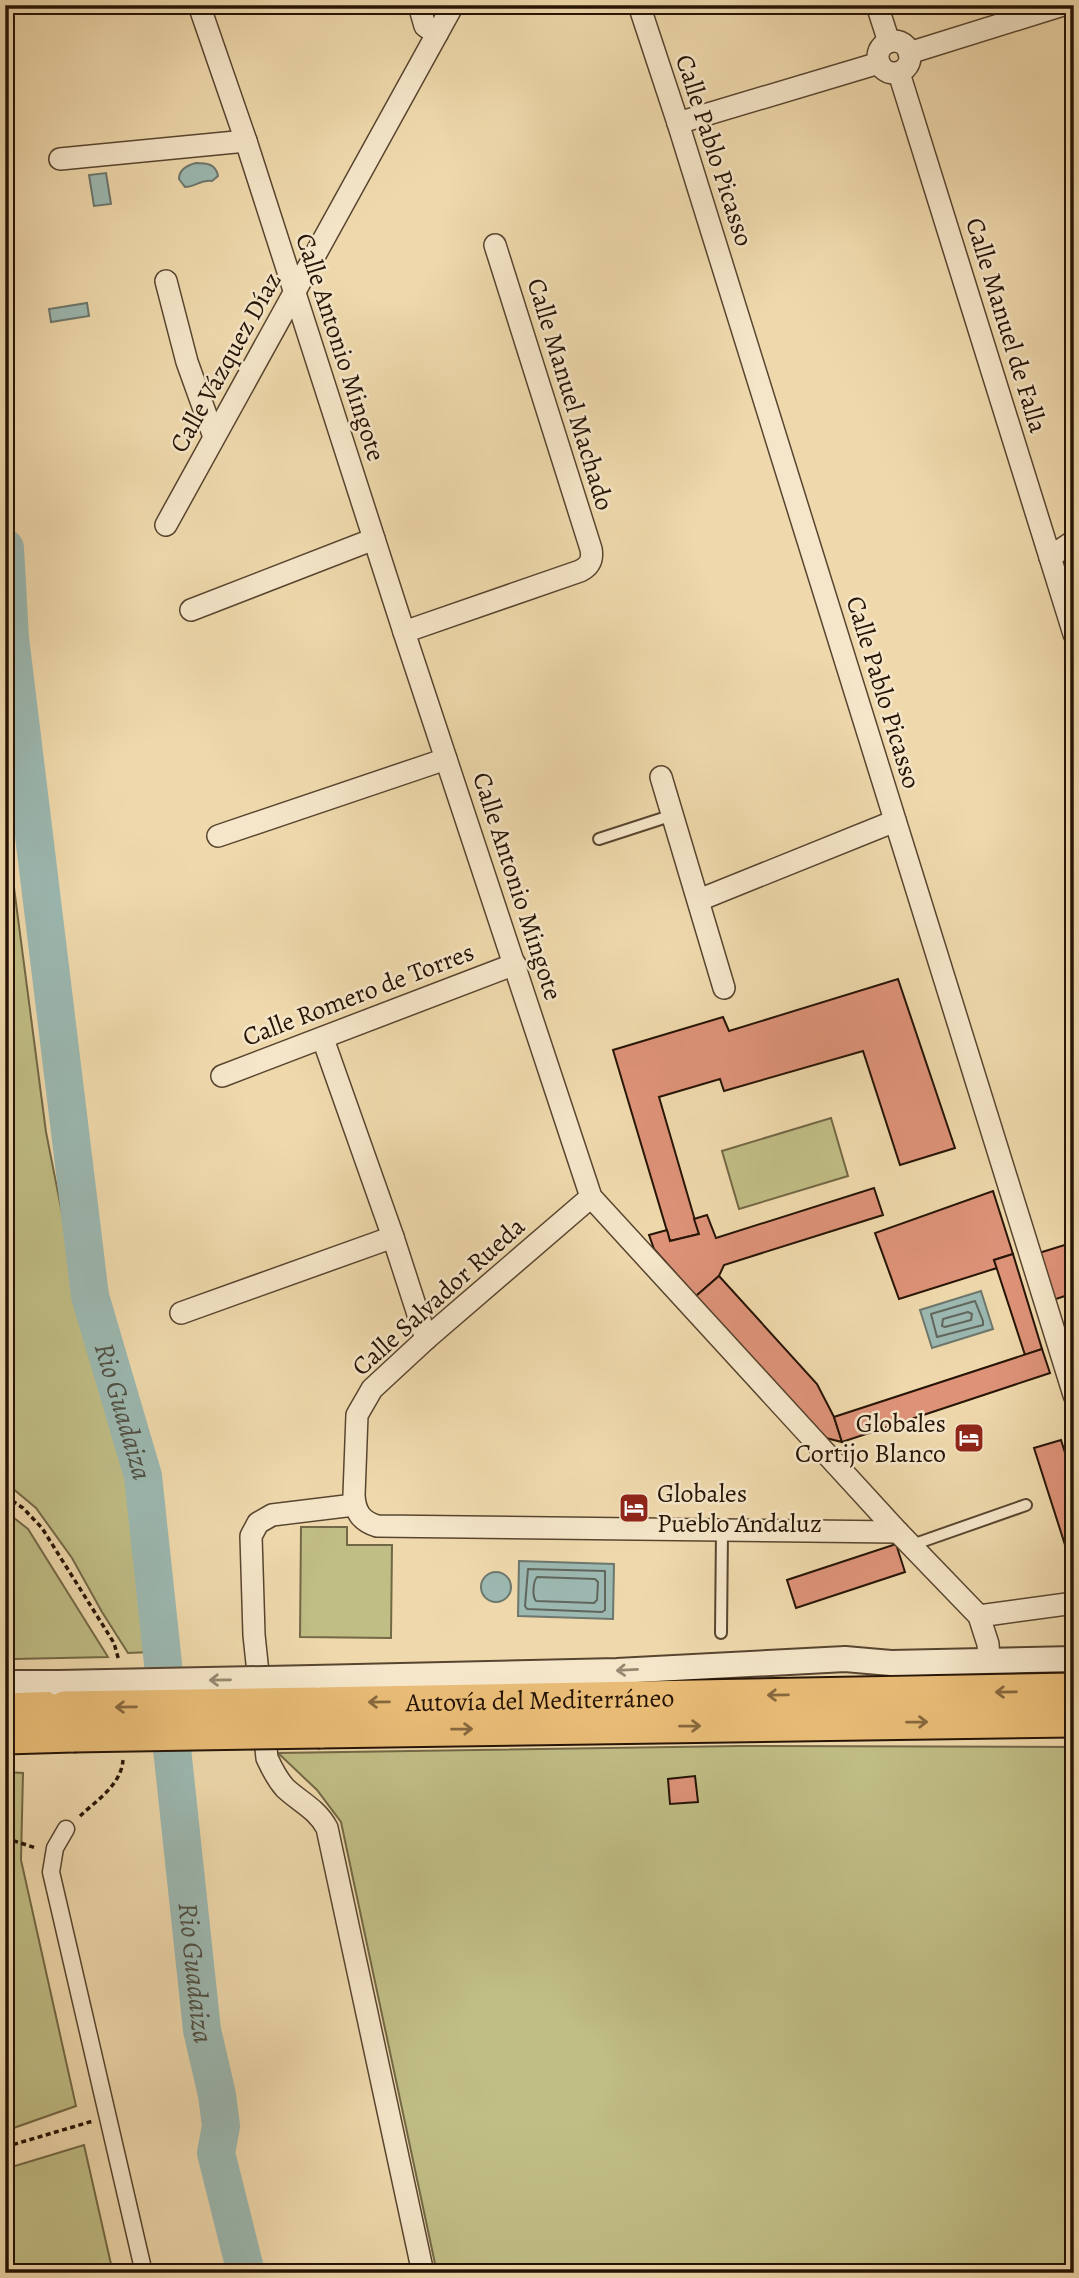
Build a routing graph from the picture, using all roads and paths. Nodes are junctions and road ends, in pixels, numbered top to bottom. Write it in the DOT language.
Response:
graph roads {
  1 [pos="199,5"];
  2 [pos="419,5"];
  3 [pos="453,5"];
  4 [pos="639,5"];
  5 [pos="877,5"];
  6 [pos="1063,5"];
  7 [pos="437,34"];
  8 [pos="889,42"];
  9 [pos="909,52"];
  10 [pos="879,63"];
  11 [pos="899,73"];
  12 [pos="678,123"];
  13 [pos="247,141"];
  14 [pos="60,159"];
  15 [pos="495,245"];
  16 [pos="166,281"];
  17 [pos="294,294"];
  18 [pos="214,437"];
  19 [pos="166,524"];
  20 [pos="374,539"];
  21 [pos="1074,541"];
  22 [pos="1050,557"];
  23 [pos="191,610"];
  24 [pos="404,632"];
  25 [pos="1074,635"];
  26 [pos="446,759"];
  27 [pos="661,777"];
  28 [pos="673,815"];
  29 [pos="895,821"];
  30 [pos="218,836"];
  31 [pos="599,839"];
  32 [pos="699,900"];
  33 [pos="515,964"];
  34 [pos="724,988"];
  35 [pos="323,1039"];
  36 [pos="222,1076"];
  37 [pos="591,1197"];
  38 [pos="393,1237"];
  39 [pos="181,1313"];
  40 [pos="426,1339"];
  41 [pos="1074,1395"];
  42 [pos="354,1505"];
  43 [pos="1026,1505"];
  44 [pos="722,1530"];
  45 [pos="905,1538"];
  46 [pos="1074,1603"];
  47 [pos="979,1616"];
  48 [pos="721,1633"];
  49 [pos="1074,1659"];
  50 [pos="989,1661"];
  51 [pos="5,1683"];
  52 [pos="1074,1690"];
  53 [pos="317,1704"];
  54 [pos="5,1710"];
  55 [pos="63,1718"];
  56 [pos="1074,1720"];
  57 [pos="5,1737"];
  58 [pos="66,1829"];
  59 [pos="5,1838"];
  60 [pos="38,1849"];
  61 [pos="108,2117"];
  62 [pos="5,2147"];
  63 [pos="144,2273"];
  64 [pos="423,2273"];
  1 -- 13 [label="street, Calle Antonio Mingote"];
  2 -- 7 [label="street"];
  3 -- 7 [label="street, Calle Vázquez Díaz"];
  4 -- 12 [label="street, Calle Pablo Picasso"];
  5 -- 8 [label="street"];
  6 -- 9 [label="street"];
  7 -- 17 [label="street, Calle Vázquez Díaz"];
  8 -- 9 [label="street"];
  8 -- 10 [label="street"];
  9 -- 11 [label="street"];
  10 -- 11 [label="street"];
  10 -- 12 [label="street"];
  11 -- 22 [label="street, Calle Manuel de Falla"];
  12 -- 29 [label="street, Calle Pablo Picasso"];
  13 -- 14 [label="street"];
  13 -- 17 [label="street, Calle Antonio Mingote"];
  15 -- 24 [label="street, Calle Manuel Machado"];
  16 -- 18 [label="street"];
  17 -- 18 [label="street, Calle Vázquez Díaz"];
  17 -- 20 [label="street, Calle Antonio Mingote"];
  18 -- 19 [label="street, Calle Vázquez Díaz"];
  20 -- 23 [label="street"];
  20 -- 24 [label="street, Calle Antonio Mingote"];
  21 -- 22 [label="street"];
  22 -- 25 [label="street, Calle Manuel de Falla"];
  24 -- 26 [label="street, Calle Antonio Mingote"];
  26 -- 30 [label="street"];
  26 -- 33 [label="street, Calle Antonio Mingote"];
  27 -- 28 [label="street"];
  28 -- 31 [label="lane"];
  28 -- 32 [label="street"];
  29 -- 32 [label="street"];
  29 -- 41 [label="street, Calle Pablo Picasso"];
  32 -- 34 [label="street"];
  33 -- 35 [label="street, Calle Romero de Torres"];
  33 -- 37 [label="street, Calle Antonio Mingote"];
  35 -- 36 [label="street, Calle Romero de Torres"];
  35 -- 38 [label="street"];
  37 -- 40 [label="street, Calle Salvador Rueda"];
  37 -- 45 [label="street, Calle Antonio Mingote"];
  38 -- 39 [label="street"];
  38 -- 40 [label="street"];
  40 -- 42 [label="street, Calle Salvador Rueda"];
  42 -- 44 [label="street"];
  42 -- 64 [label="street"];
  43 -- 45 [label="lane"];
  44 -- 45 [label="street"];
  44 -- 48 [label="lane"];
  45 -- 47 [label="street, Calle Antonio Mingote"];
  46 -- 47 [label="street"];
  47 -- 50 [label="street, Calle Antonio Mingote"];
  49 -- 50 [label="street"];
  50 -- 53 [label="street, one-way"];
  51 -- 55 [label="street"];
  52 -- 53 [label="highway, Autovía del Mediterráneo, one-way"];
  53 -- 55 [label="highway, Autovía del Mediterráneo, bridge"];
  53 -- 55 [label="street, one-way, bridge"];
  53 -- 56 [label="highway, Autovía del Mediterráneo, one-way"];
  54 -- 55 [label="highway, Autovía del Mediterráneo"];
  55 -- 57 [label="highway, Autovía del Mediterráneo"];
  58 -- 61 [label="street"];
  59 -- 60 [label="path"];
  61 -- 62 [label="path"];
  61 -- 63 [label="street"];
}
